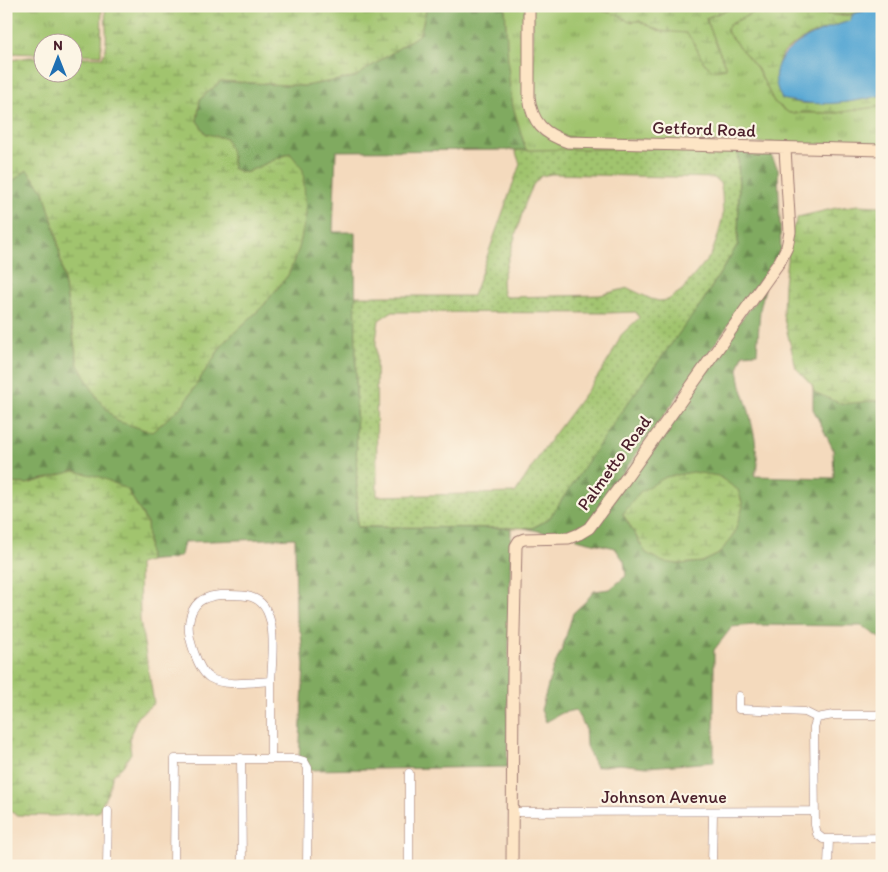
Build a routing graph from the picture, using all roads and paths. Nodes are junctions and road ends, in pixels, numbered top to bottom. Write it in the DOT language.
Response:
graph roads {
  1 [pos="529,6"];
  2 [pos="785,149"];
  3 [pos="882,150"];
  4 [pos="271,681"];
  5 [pos="740,696"];
  6 [pos="882,715"];
  7 [pos="817,718"];
  8 [pos="241,758"];
  9 [pos="271,758"];
  10 [pos="409,773"];
  11 [pos="108,811"];
  12 [pos="815,811"];
  13 [pos="512,812"];
  14 [pos="713,813"];
  15 [pos="882,838"];
  16 [pos="829,839"];
  17 [pos="107,866"];
  18 [pos="174,866"];
  19 [pos="242,866"];
  20 [pos="308,866"];
  21 [pos="408,866"];
  22 [pos="512,866"];
  23 [pos="712,866"];
  24 [pos="828,866"];
  1 -- 2 [label="street, Getford Road"];
  2 -- 3 [label="street, Getford Road"];
  2 -- 13 [label="street, Palmetto Road"];
  4 -- 4 [label="street"];
  4 -- 9 [label="street"];
  5 -- 7 [label="street"];
  6 -- 7 [label="street"];
  7 -- 12 [label="street"];
  8 -- 9 [label="street"];
  8 -- 18 [label="street"];
  8 -- 19 [label="street"];
  9 -- 20 [label="street"];
  10 -- 21 [label="street"];
  11 -- 17 [label="street"];
  12 -- 14 [label="street, Johnson Avenue"];
  12 -- 16 [label="street"];
  13 -- 14 [label="street, Johnson Avenue"];
  13 -- 22 [label="street, Palmetto Road"];
  14 -- 23 [label="street"];
  15 -- 16 [label="street"];
  16 -- 24 [label="street"];
}
